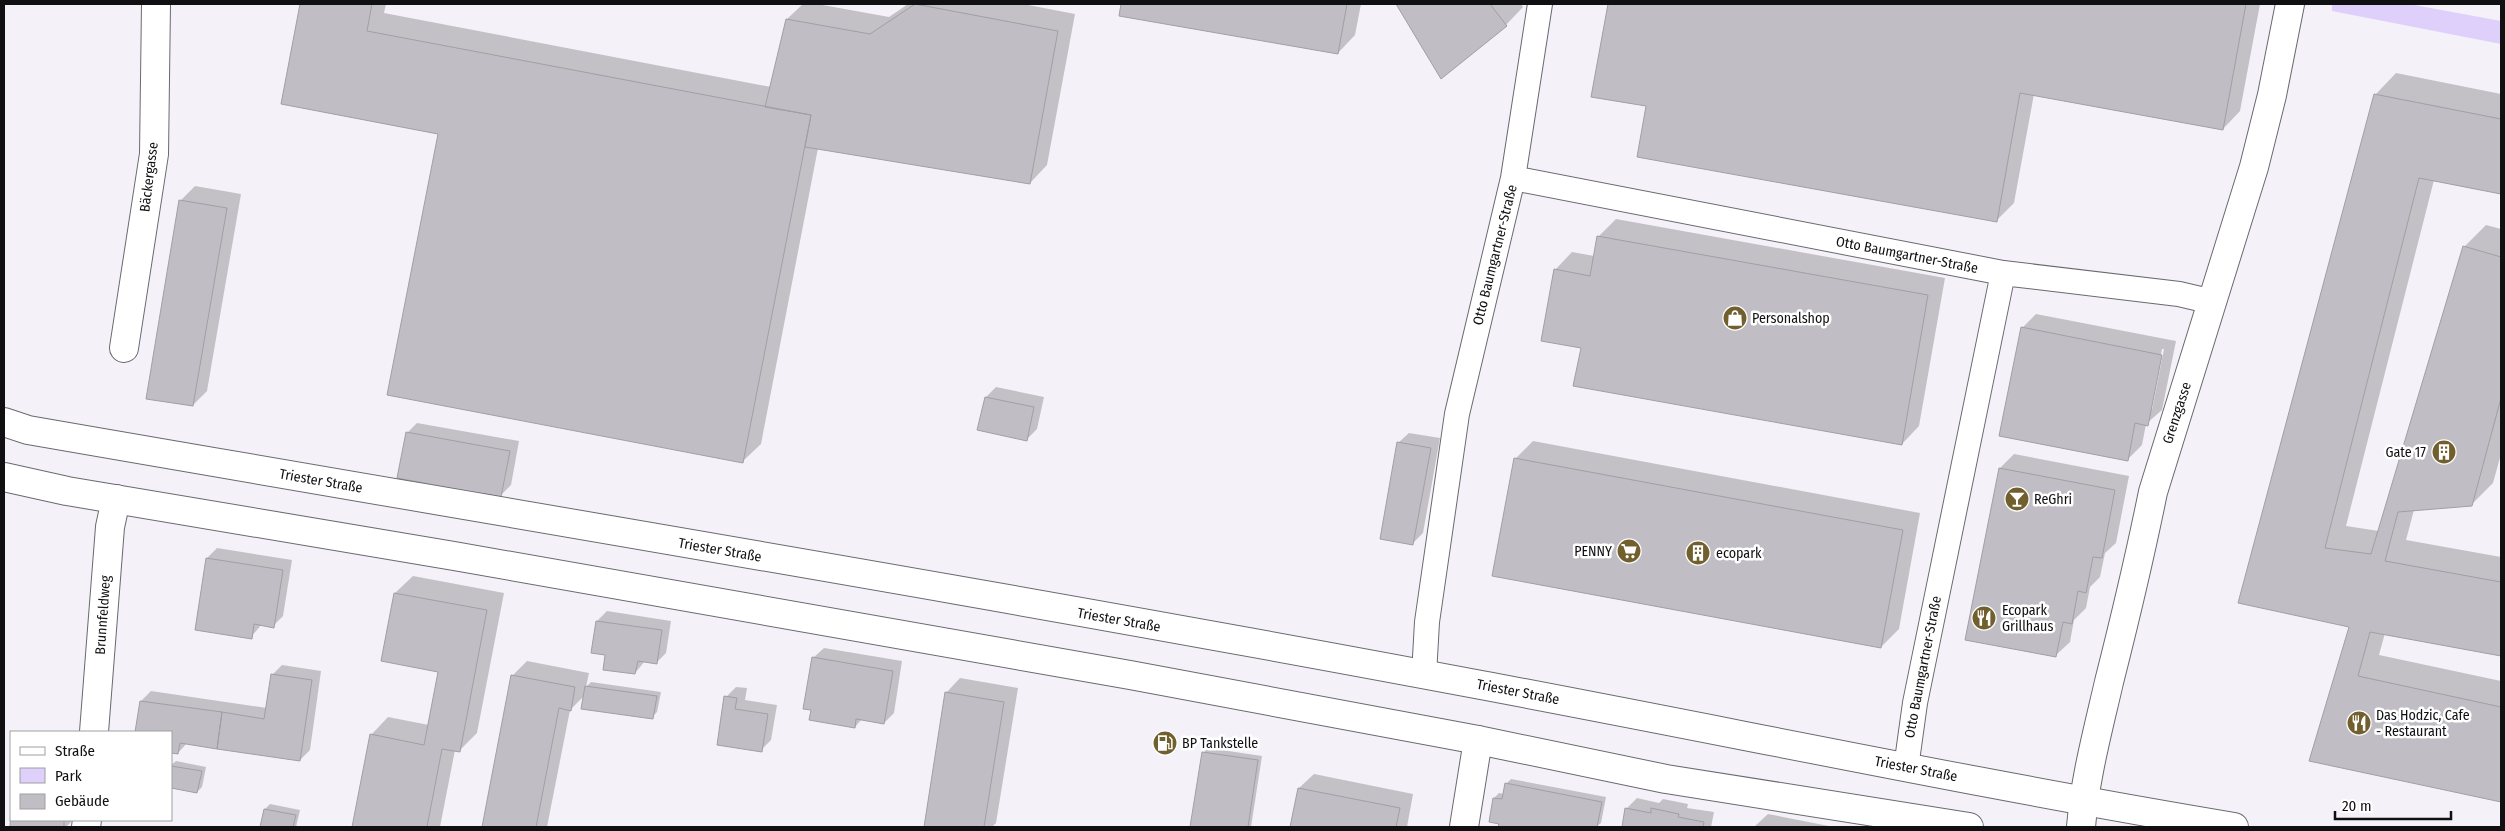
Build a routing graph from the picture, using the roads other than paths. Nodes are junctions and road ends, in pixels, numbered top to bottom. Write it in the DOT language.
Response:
graph roads {
  1 [pos="156,4"];
  2 [pos="1540,4"];
  3 [pos="2290,4"];
  4 [pos="1513,178"];
  5 [pos="2003,273"];
  6 [pos="2213,302"];
  7 [pos="124,348"];
  8 [pos="4,422"];
  9 [pos="4,477"];
  10 [pos="116,499"];
  11 [pos="1424,675"];
  12 [pos="94,731"];
  13 [pos="1478,740"];
  14 [pos="1906,768"];
  15 [pos="2082,814"];
  16 [pos="1464,827"];
  17 [pos="1969,827"];
  18 [pos="2234,827"];
  1 -- 7 [label="main road, Bäckergasse"];
  2 -- 4 [label="lane"];
  3 -- 6 [label="main road, Grenzgasse"];
  4 -- 5 [label="lane, Otto Baumgartner-Straße"];
  4 -- 11 [label="lane, Otto Baumgartner-Straße"];
  5 -- 6 [label="lane, Otto Baumgartner-Straße"];
  5 -- 14 [label="lane, Otto Baumgartner-Straße"];
  6 -- 15 [label="main road, Grenzgasse"];
  8 -- 11 [label="main road, Triester Straße"];
  9 -- 10 [label="main road"];
  10 -- 12 [label="main road, Brunnfeldweg"];
  10 -- 13 [label="main road"];
  11 -- 14 [label="main road, Triester Straße"];
  13 -- 16 [label="main road"];
  13 -- 17 [label="main road"];
  14 -- 15 [label="main road, Triester Straße"];
  15 -- 18 [label="main road, Triester Straße"];
}
